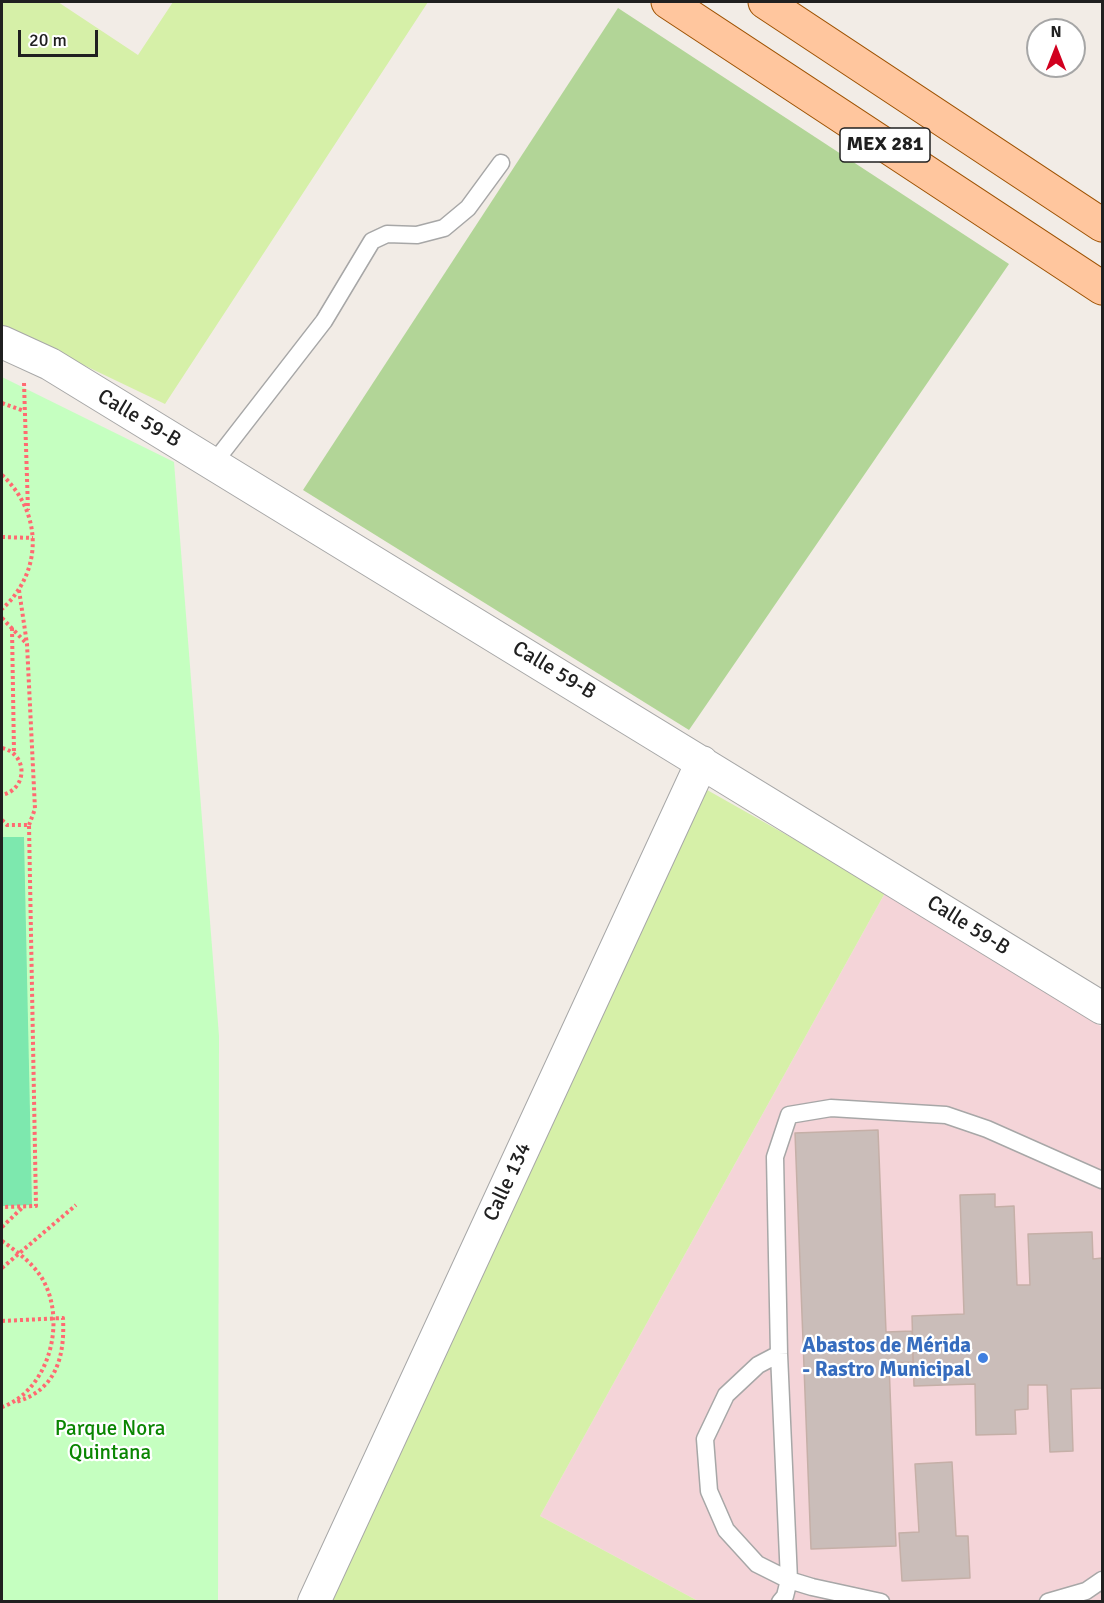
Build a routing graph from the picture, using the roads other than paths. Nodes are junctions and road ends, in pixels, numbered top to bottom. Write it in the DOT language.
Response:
graph roads {
  1 [pos="668,2"];
  2 [pos="771,3"];
  3 [pos="501,163"];
  4 [pos="1102,225"];
  5 [pos="1102,288"];
  6 [pos="2,342"];
  7 [pos="213,464"];
  8 [pos="702,762"];
  9 [pos="1102,1008"];
  10 [pos="1102,1180"];
  11 [pos="779,1354"];
  12 [pos="789,1580"];
  13 [pos="1102,1580"];
  14 [pos="314,1602"];
  15 [pos="780,1602"];
  16 [pos="881,1602"];
  17 [pos="1048,1602"];
  1 -- 5 [label="main road, MEX 281"];
  2 -- 4 [label="main road, MEX 281"];
  3 -- 7 [label="lane"];
  6 -- 7 [label="street, Calle 59-B"];
  7 -- 8 [label="street, Calle 59-B"];
  8 -- 9 [label="street, Calle 59-B"];
  8 -- 14 [label="street, Calle 134"];
  10 -- 11 [label="lane"];
  11 -- 12 [label="lane"];
  11 -- 12 [label="lane"];
  12 -- 15 [label="lane"];
  12 -- 16 [label="lane"];
  13 -- 17 [label="lane"];
}
